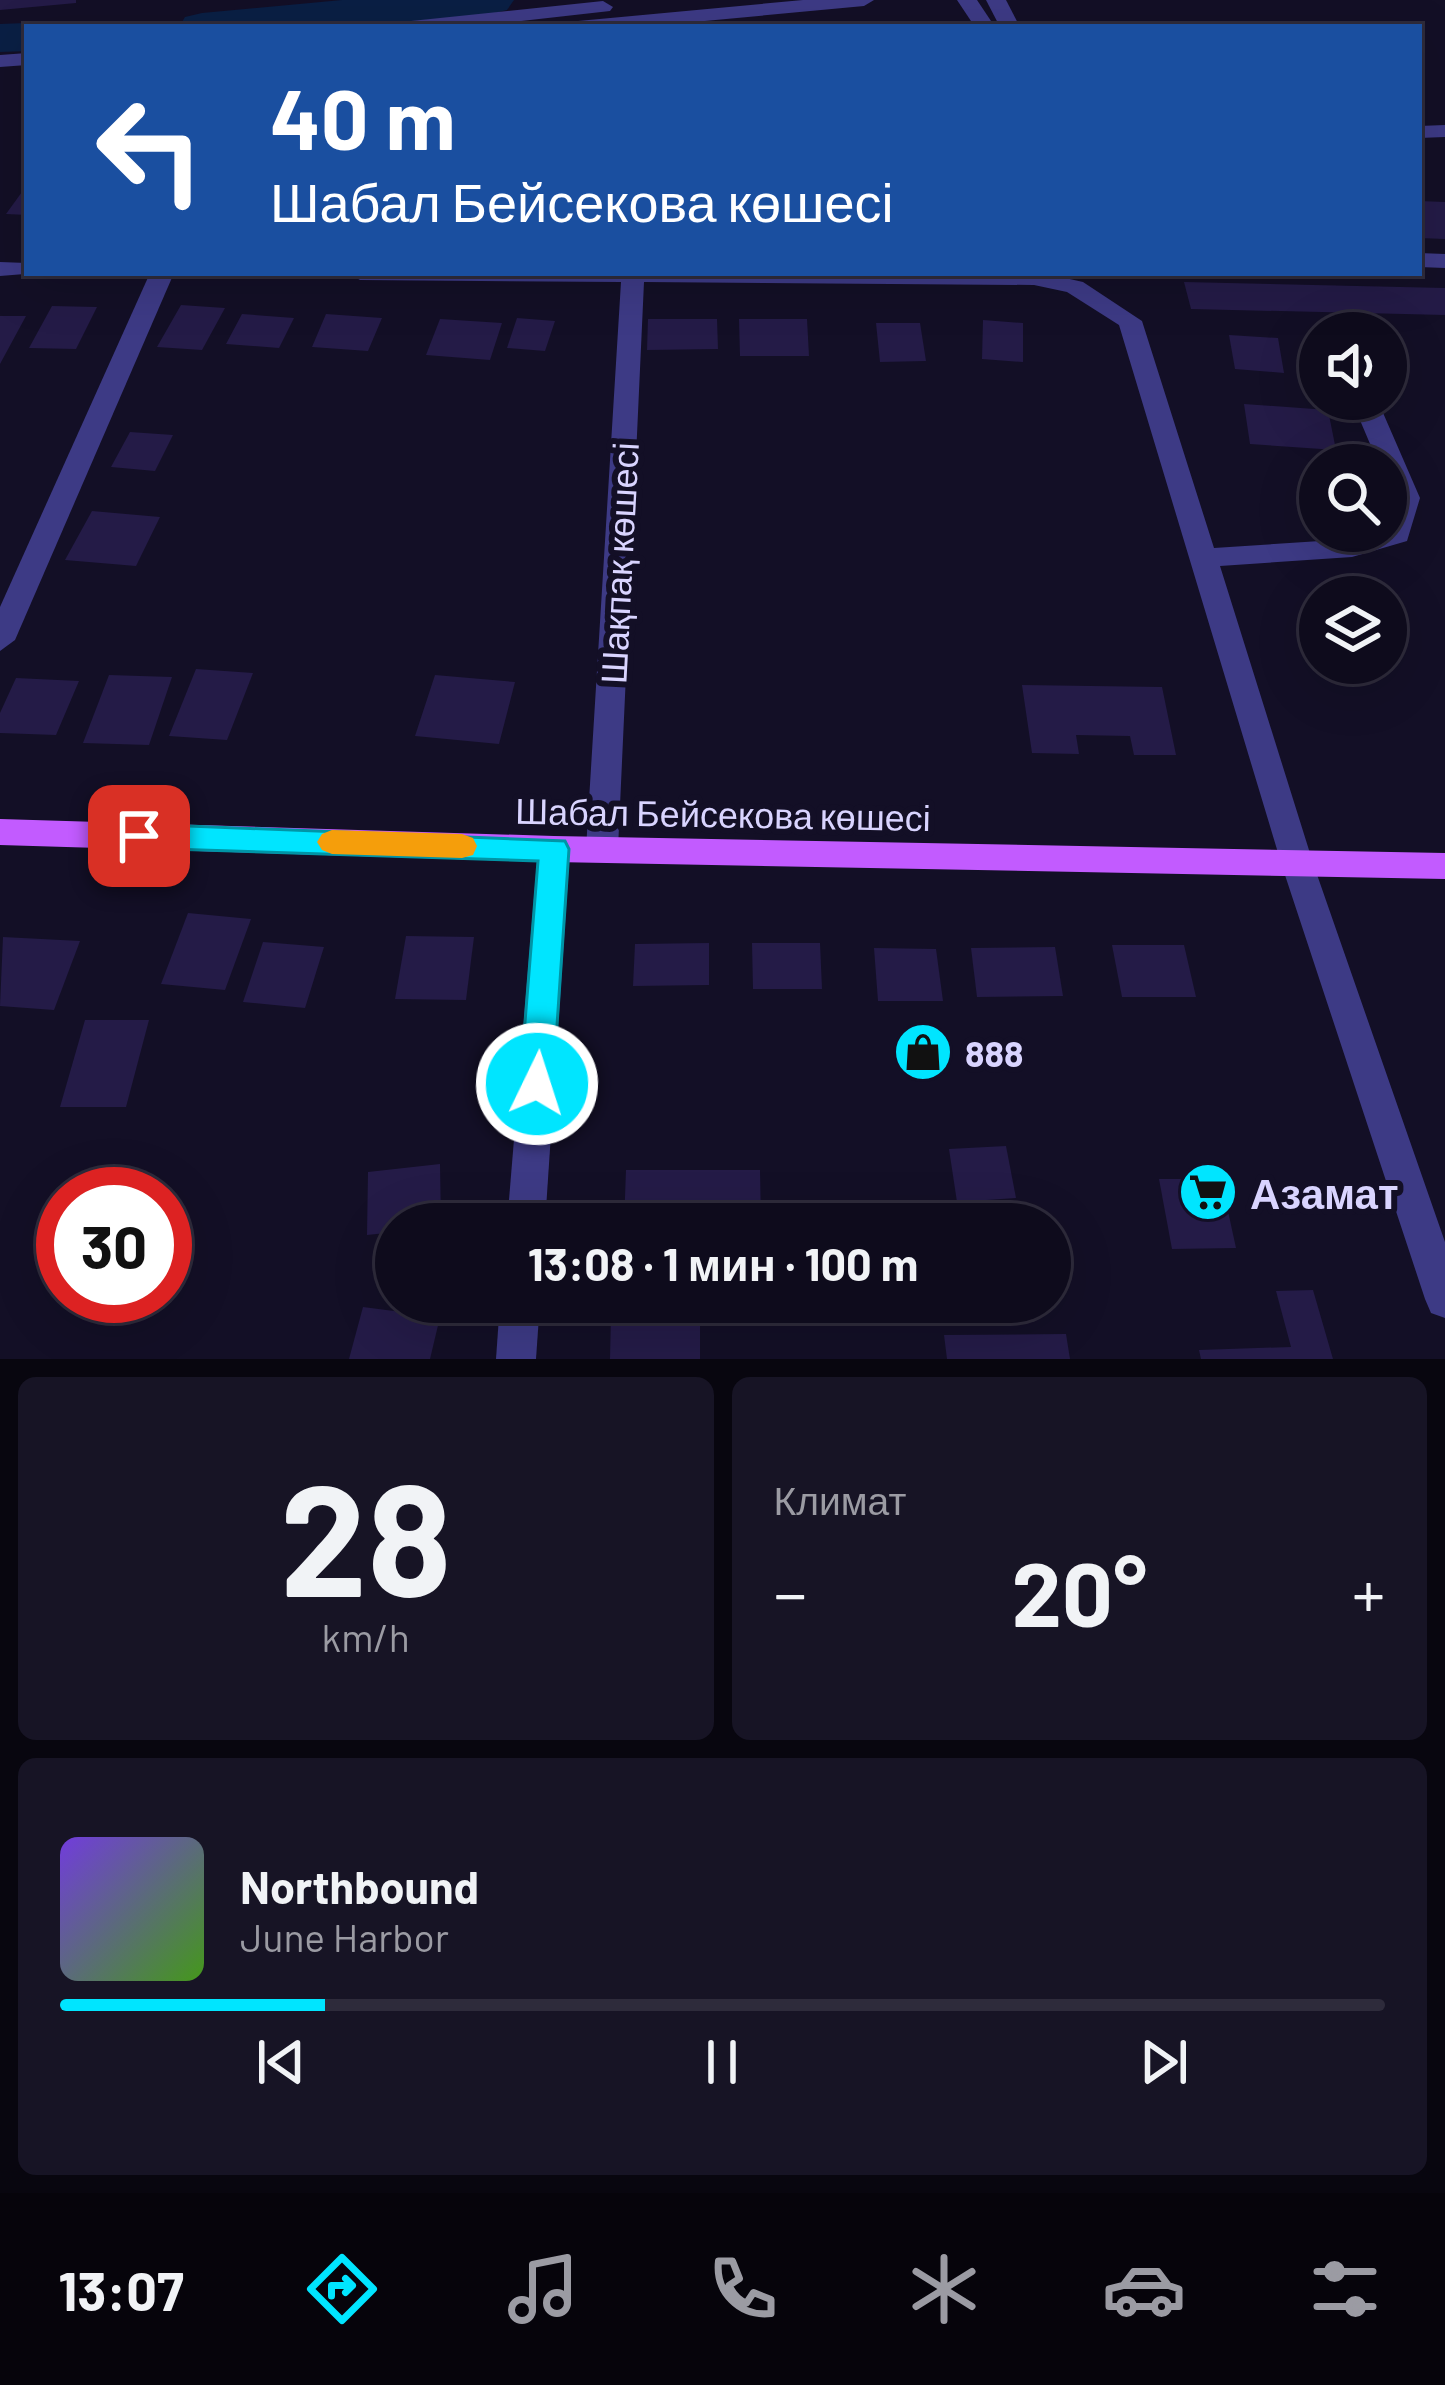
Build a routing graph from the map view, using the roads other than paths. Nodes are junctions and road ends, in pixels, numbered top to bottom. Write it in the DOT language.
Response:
graph roads {
  1 [pos="663,0"];
  2 [pos="864,0"];
  3 [pos="511,23"];
  4 [pos="610,24"];
  5 [pos="161,276"];
  6 [pos="633,276"];
  7 [pos="1082,286"];
  8 [pos="1373,420"];
  9 [pos="1203,558"];
  10 [pos="0,640"];
  11 [pos="0,832"];
  12 [pos="554,849"];
  13 [pos="602,849"];
  14 [pos="1298,866"];
  15 [pos="1445,866"];
  16 [pos="528,1203"];
  17 [pos="1445,1299"];
  18 [pos="519,1323"];
  19 [pos="516,1359"];
  1 -- 3 [label="street"];
  2 -- 4 [label="street"];
  5 -- 10 [label="street"];
  6 -- 7 [label="street"];
  6 -- 13 [label="street, Шақпақ көшесі"];
  7 -- 9 [label="street"];
  8 -- 9 [label="street"];
  9 -- 14 [label="street"];
  11 -- 12 [label="main road, Шабал Бейсекова көшесі"];
  12 -- 13 [label="main road, Шабал Бейсекова көшесі"];
  12 -- 16 [label="street"];
  13 -- 14 [label="main road, Шабал Бейсекова көшесі"];
  14 -- 15 [label="main road, Шабал Бейсекова көшесі"];
  14 -- 17 [label="street"];
  18 -- 19 [label="street"];
}
